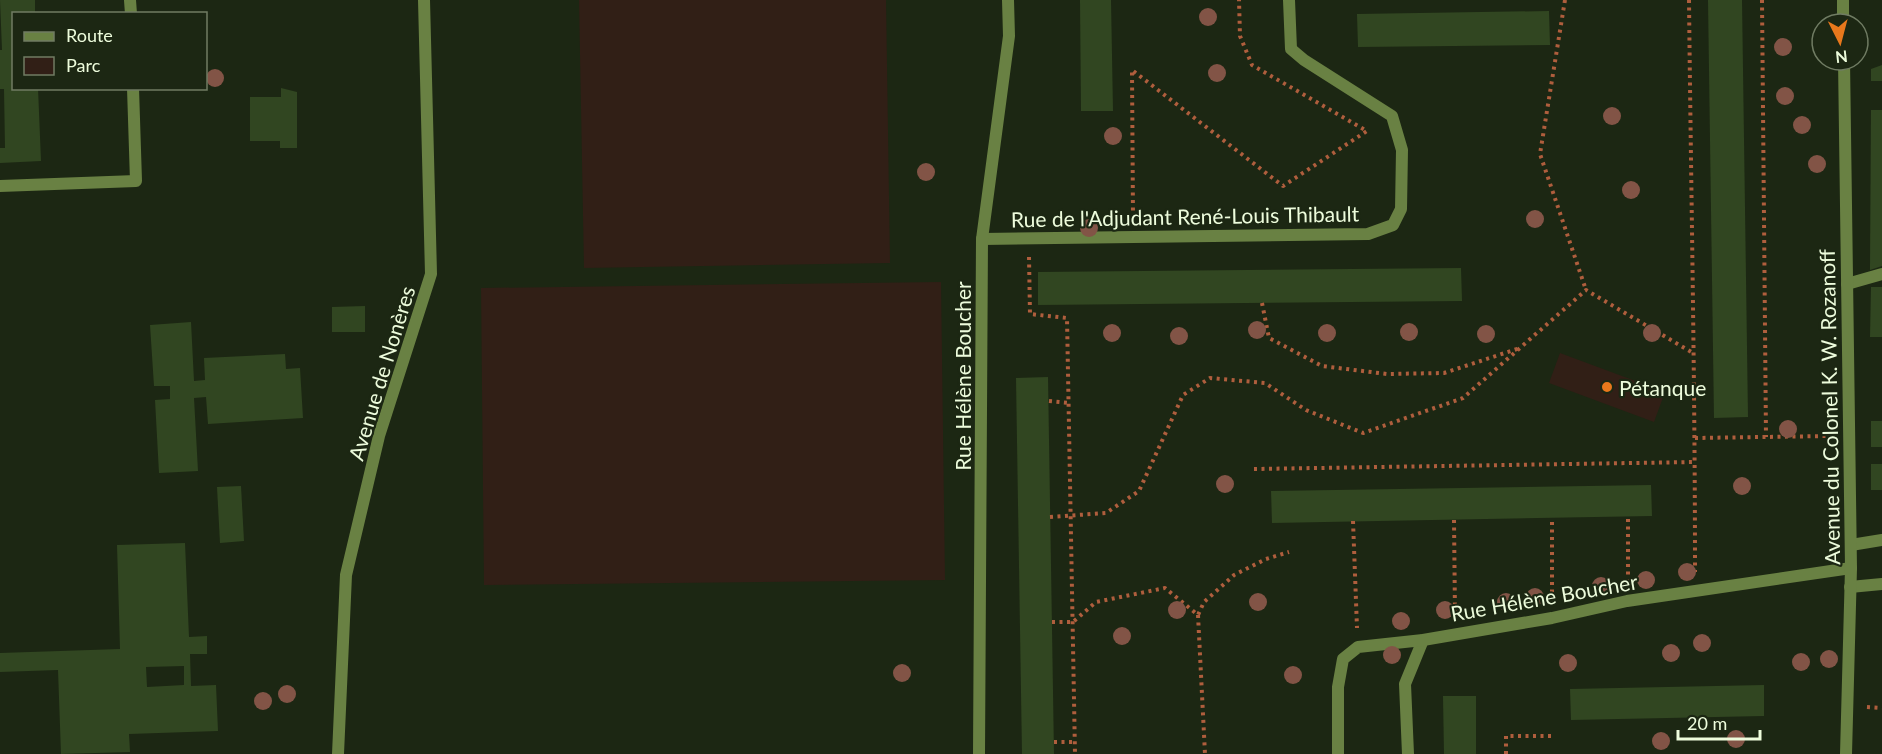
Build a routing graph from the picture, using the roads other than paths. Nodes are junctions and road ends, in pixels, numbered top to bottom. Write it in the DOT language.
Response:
graph roads {
  1 [pos="424,0"];
  2 [pos="1008,0"];
  3 [pos="1289,0"];
  4 [pos="1844,72"];
  5 [pos="133,90"];
  6 [pos="0,186"];
  7 [pos="982,239"];
  8 [pos="1882,274"];
  9 [pos="1847,284"];
  10 [pos="1882,540"];
  11 [pos="1851,545"];
  12 [pos="1851,568"];
  13 [pos="1882,584"];
  14 [pos="1850,587"];
  15 [pos="1423,640"];
  16 [pos="338,754"];
  17 [pos="979,754"];
  18 [pos="1338,754"];
  19 [pos="1408,754"];
  20 [pos="1846,754"];
  1 -- 16 [label="street, Avenue de Nonères"];
  2 -- 7 [label="street, Rue Hélène Boucher"];
  3 -- 7 [label="street, Rue de l'Adjudant René-Louis Thibault"];
  4 -- 9 [label="street, Avenue du Colonel K. W. Rozanoff"];
  5 -- 6 [label="street"];
  7 -- 17 [label="street, Rue Hélène Boucher"];
  8 -- 9 [label="street"];
  9 -- 11 [label="street, Avenue du Colonel K. W. Rozanoff"];
  10 -- 11 [label="street"];
  11 -- 12 [label="street, Avenue du Colonel K. W. Rozanoff"];
  12 -- 14 [label="street, Avenue du Colonel K. W. Rozanoff"];
  12 -- 15 [label="street, Rue Hélène Boucher"];
  13 -- 14 [label="street"];
  14 -- 20 [label="street, Avenue du Colonel K. W. Rozanoff"];
  15 -- 18 [label="street, Rue Hélène Boucher"];
  15 -- 19 [label="street"];
}
